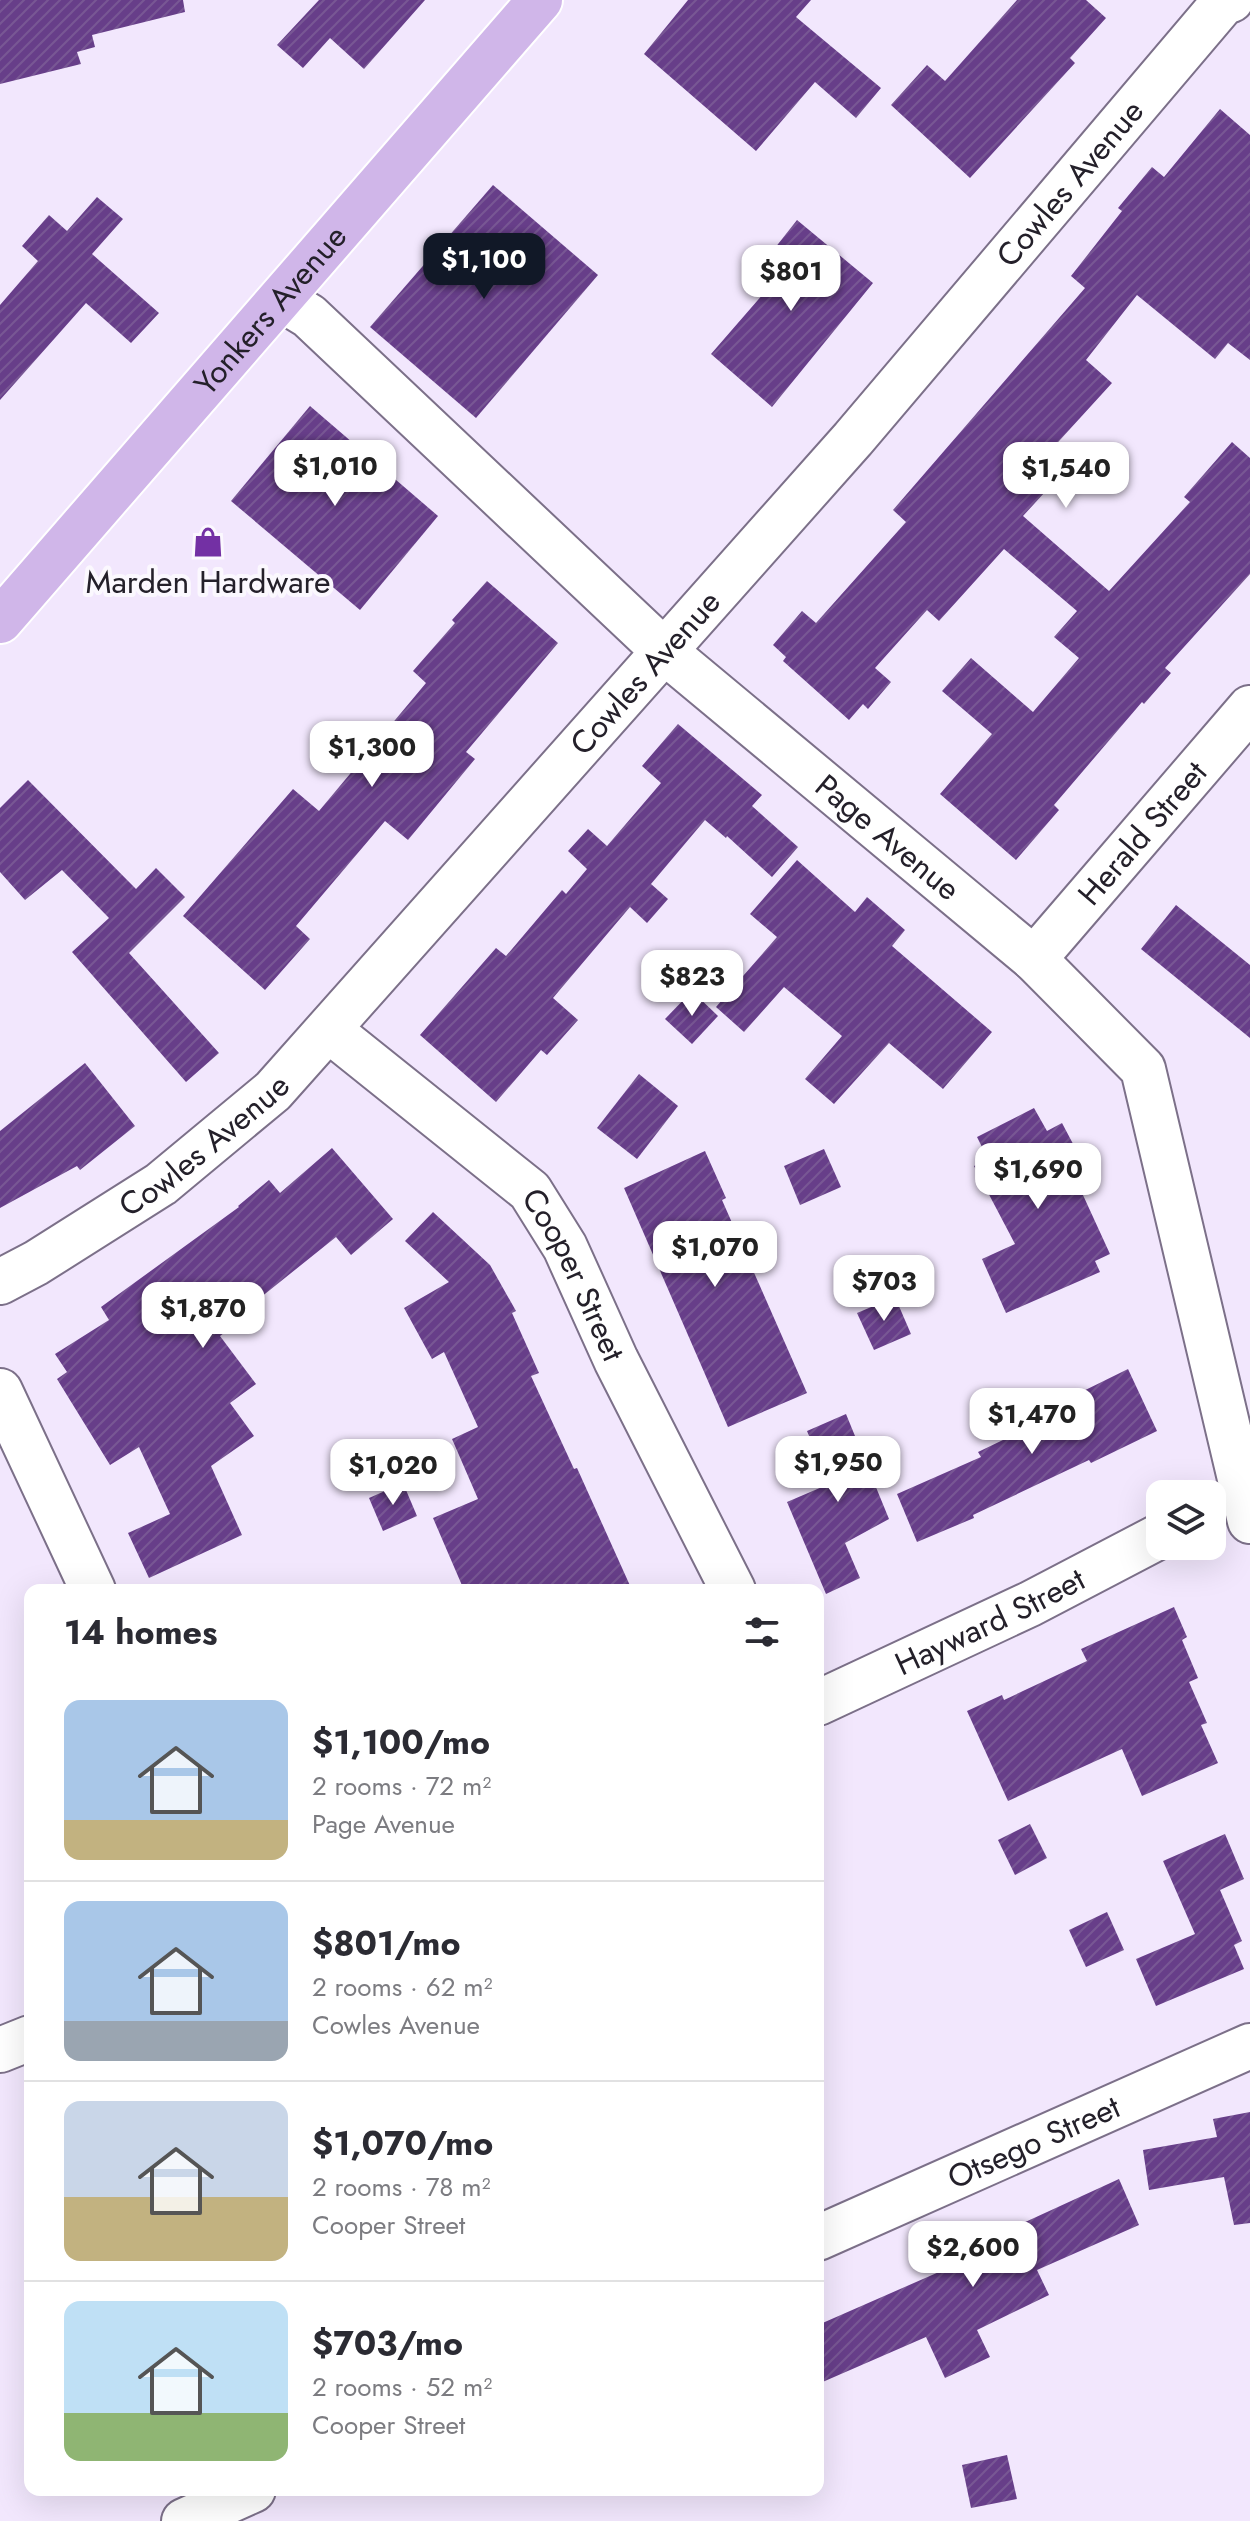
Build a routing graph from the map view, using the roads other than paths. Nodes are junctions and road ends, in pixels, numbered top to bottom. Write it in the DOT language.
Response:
graph roads {
  1 [pos="540,0"];
  2 [pos="1231,0"];
  3 [pos="281,299"];
  4 [pos="0,621"];
  5 [pos="664,651"];
  6 [pos="1250,708"];
  7 [pos="1034,959"];
  8 [pos="329,1030"];
  9 [pos="0,1282"];
  10 [pos="0,1391"];
  11 [pos="1238,1495"];
  12 [pos="1146,1543"];
  13 [pos="90,1584"];
  14 [pos="730,1584"];
  15 [pos="824,1700"];
  16 [pos="24,2040"];
  17 [pos="1250,2046"];
  18 [pos="0,2050"];
  19 [pos="824,2235"];
  20 [pos="240,2496"];
  21 [pos="184,2521"];
  1 -- 3 [label="main road, Yonkers Avenue"];
  2 -- 5 [label="street, Cowles Avenue"];
  3 -- 4 [label="main road, Yonkers Avenue"];
  3 -- 5 [label="street, Page Avenue"];
  5 -- 7 [label="street, Page Avenue"];
  5 -- 8 [label="street, Cowles Avenue"];
  6 -- 7 [label="street, Herald Street"];
  7 -- 11 [label="street, Page Avenue"];
  8 -- 9 [label="street, Cowles Avenue"];
  8 -- 14 [label="street, Cooper Street"];
  10 -- 13 [label="street"];
  12 -- 15 [label="street, Hayward Street"];
  16 -- 18 [label="street"];
  17 -- 19 [label="street, Otsego Street"];
  20 -- 21 [label="street"];
}
